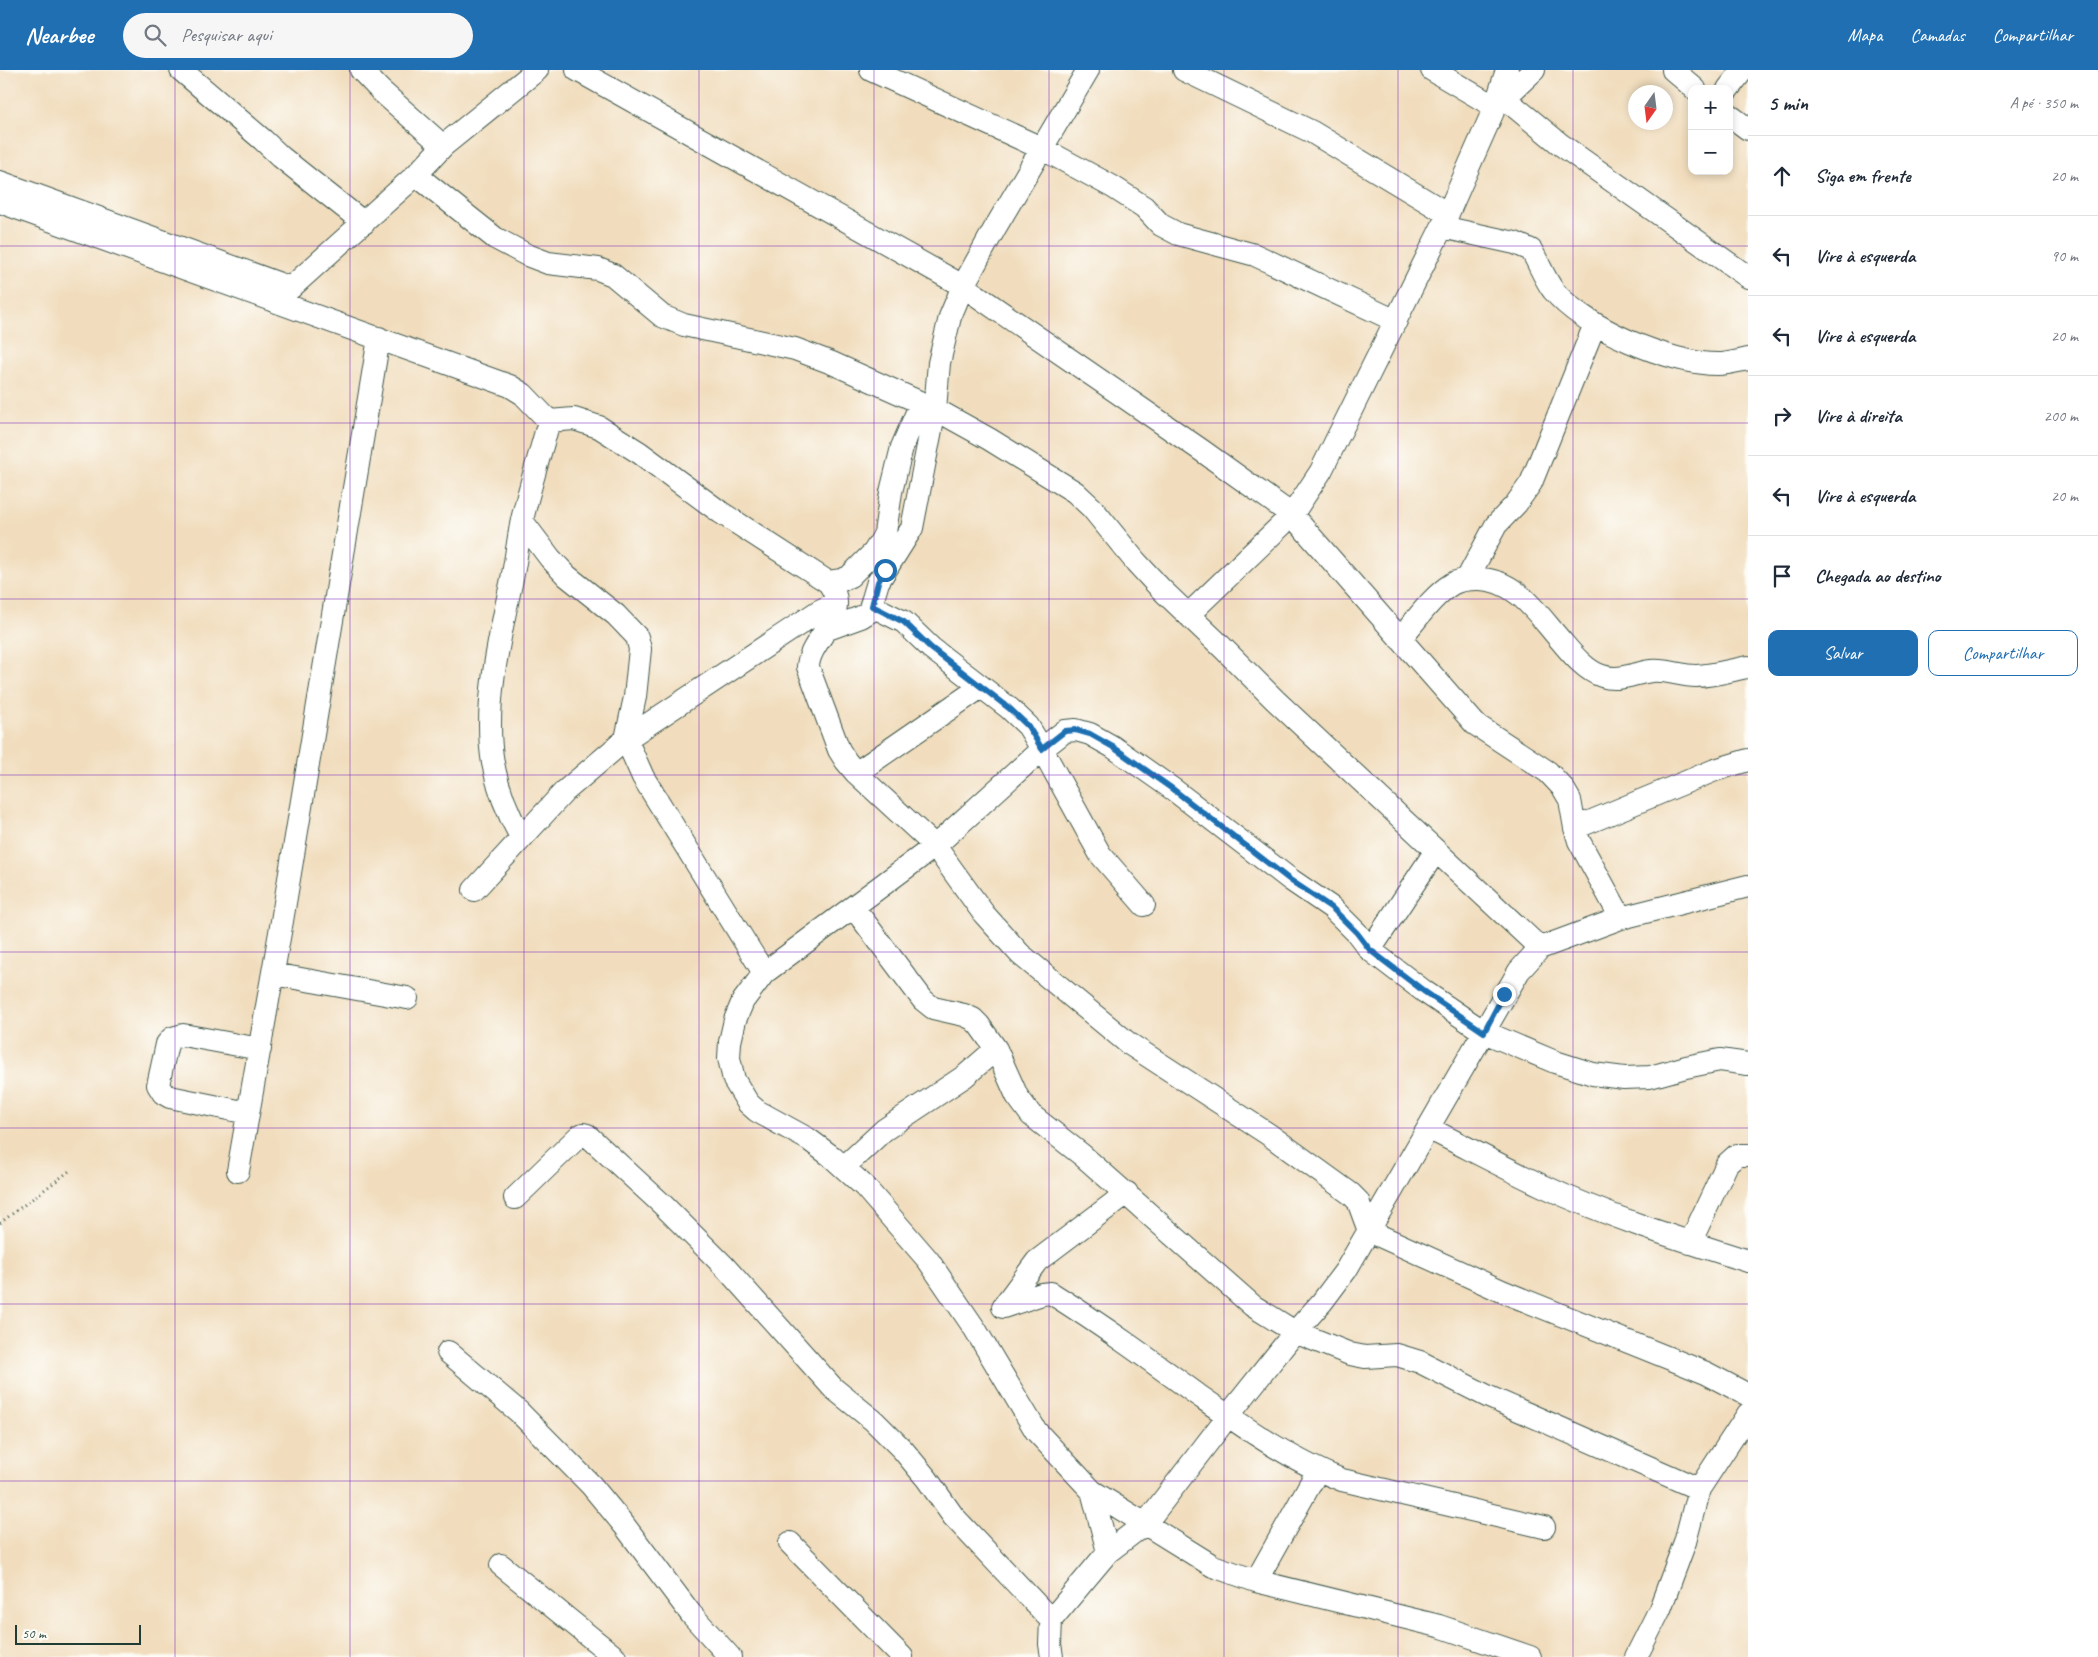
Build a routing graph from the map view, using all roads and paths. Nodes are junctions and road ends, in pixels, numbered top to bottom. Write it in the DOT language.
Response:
graph roads {
  1 [pos="181,70"];
  2 [pos="360,70"];
  3 [pos="537,70"];
  4 [pos="576,70"];
  5 [pos="871,70"];
  6 [pos="1088,70"];
  7 [pos="1184,70"];
  8 [pos="1432,70"];
  9 [pos="1507,70"];
  10 [pos="1534,70"];
  11 [pos="1673,70"];
  12 [pos="1743,70"];
  13 [pos="1690,85"];
  14 [pos="1731,85"];
  15 [pos="1499,103"];
  16 [pos="1733,117"];
  17 [pos="1748,129"];
  18 [pos="443,146"];
  19 [pos="1041,148"];
  20 [pos="416,175"];
  21 [pos="0,182"];
  22 [pos="0,202"];
  23 [pos="1445,221"];
  24 [pos="364,223"];
  25 [pos="1748,277"];
  26 [pos="963,286"];
  27 [pos="283,294"];
  28 [pos="1396,321"];
  29 [pos="1595,324"];
  30 [pos="378,338"];
  31 [pos="1748,360"];
  32 [pos="928,406"];
  33 [pos="549,421"];
  34 [pos="1292,515"];
  35 [pos="522,521"];
  36 [pos="1467,579"];
  37 [pos="832,593"];
  38 [pos="872,606"];
  39 [pos="1188,615"];
  40 [pos="828,629"];
  41 [pos="1400,639"];
  42 [pos="1748,667"];
  43 [pos="981,687"];
  44 [pos="626,739"];
  45 [pos="1042,749"];
  46 [pos="1748,760"];
  47 [pos="856,773"];
  48 [pos="1575,828"];
  49 [pos="520,837"];
  50 [pos="935,846"];
  51 [pos="1435,852"];
  52 [pos="1748,886"];
  53 [pos="474,890"];
  54 [pos="1144,905"];
  55 [pos="854,908"];
  56 [pos="1621,918"];
  57 [pos="1540,948"];
  58 [pos="1370,950"];
  59 [pos="764,973"];
  60 [pos="273,974"];
  61 [pos="407,998"];
  62 [pos="1484,1032"];
  63 [pos="260,1049"];
  64 [pos="996,1049"];
  65 [pos="1748,1064"];
  66 [pos="248,1113"];
  67 [pos="1428,1128"];
  68 [pos="1748,1155"];
  69 [pos="844,1167"];
  70 [pos="72,1169"];
  71 [pos="238,1171"];
  72 [pos="1127,1193"];
  73 [pos="516,1198"];
  74 [pos="0,1223"];
  75 [pos="1369,1231"];
  76 [pos="1690,1243"];
  77 [pos="1748,1261"];
  78 [pos="1003,1307"];
  79 [pos="975,1329"];
  80 [pos="1295,1332"];
  81 [pos="448,1352"];
  82 [pos="1748,1395"];
  83 [pos="1748,1414"];
  84 [pos="1228,1416"];
  85 [pos="1318,1470"];
  86 [pos="1699,1490"];
  87 [pos="1092,1491"];
  88 [pos="1146,1524"];
  89 [pos="1544,1527"];
  90 [pos="790,1543"];
  91 [pos="1108,1552"];
  92 [pos="501,1566"];
  93 [pos="1256,1581"];
  94 [pos="1050,1620"];
  95 [pos="615,1657"];
  96 [pos="730,1657"];
  97 [pos="902,1657"];
  98 [pos="1052,1657"];
  99 [pos="1530,1657"];
  100 [pos="1636,1657"];
  1 -- 24 [label="street"];
  2 -- 18 [label="street"];
  3 -- 18 [label="street"];
  4 -- 26 [label="street"];
  5 -- 19 [label="street"];
  6 -- 19 [label="street"];
  7 -- 23 [label="street"];
  8 -- 15 [label="street"];
  9 -- 15 [label="street"];
  10 -- 15 [label="street"];
  11 -- 13 [label="street"];
  12 -- 14 [label="street"];
  15 -- 23 [label="street"];
  15 -- 25 [label="street"];
  16 -- 17 [label="street"];
  18 -- 20 [label="street"];
  19 -- 26 [label="street"];
  19 -- 28 [label="street"];
  20 -- 24 [label="street"];
  20 -- 32 [label="street"];
  21 -- 27 [label="street"];
  22 -- 27 [label="street"];
  23 -- 28 [label="street"];
  23 -- 29 [label="street"];
  24 -- 27 [label="street"];
  26 -- 32 [label="street"];
  26 -- 34 [label="street"];
  27 -- 30 [label="street"];
  28 -- 34 [label="street"];
  29 -- 31 [label="street"];
  29 -- 36 [label="street"];
  30 -- 33 [label="street"];
  30 -- 60 [label="street"];
  32 -- 37 [label="street"];
  32 -- 38 [label="street"];
  32 -- 39 [label="street"];
  33 -- 35 [label="street"];
  33 -- 37 [label="street"];
  34 -- 39 [label="street"];
  34 -- 41 [label="street"];
  35 -- 44 [label="street"];
  35 -- 49 [label="street"];
  36 -- 41 [label="street"];
  36 -- 42 [label="street"];
  37 -- 40 [label="street"];
  37 -- 44 [label="street"];
  38 -- 40 [label="street"];
  38 -- 43 [label="street"];
  39 -- 51 [label="street"];
  40 -- 47 [label="street"];
  41 -- 48 [label="street"];
  43 -- 45 [label="street"];
  43 -- 47 [label="street"];
  44 -- 49 [label="street"];
  44 -- 59 [label="street"];
  45 -- 50 [label="street"];
  45 -- 54 [label="street"];
  45 -- 58 [label="street"];
  46 -- 48 [label="street"];
  47 -- 50 [label="street"];
  48 -- 56 [label="street"];
  49 -- 53 [label="street"];
  50 -- 55 [label="street"];
  50 -- 75 [label="street"];
  51 -- 57 [label="street"];
  51 -- 58 [label="street"];
  52 -- 56 [label="street"];
  55 -- 59 [label="street"];
  55 -- 64 [label="street"];
  56 -- 57 [label="street"];
  57 -- 62 [label="street"];
  58 -- 62 [label="street"];
  59 -- 69 [label="street"];
  60 -- 61 [label="street"];
  60 -- 63 [label="street"];
  62 -- 65 [label="street"];
  62 -- 67 [label="street"];
  63 -- 66 [label="street"];
  63 -- 66 [label="street"];
  64 -- 69 [label="street"];
  64 -- 72 [label="street"];
  66 -- 71 [label="street"];
  67 -- 75 [label="street"];
  67 -- 76 [label="street"];
  68 -- 76 [label="street"];
  69 -- 79 [label="street"];
  70 -- 74 [label="path"];
  72 -- 78 [label="street"];
  72 -- 80 [label="street"];
  73 -- 94 [label="street"];
  75 -- 80 [label="street"];
  75 -- 82 [label="street"];
  76 -- 77 [label="street"];
  78 -- 79 [label="street"];
  78 -- 84 [label="street"];
  79 -- 87 [label="street"];
  80 -- 84 [label="street"];
  80 -- 86 [label="street"];
  81 -- 96 [label="street"];
  83 -- 86 [label="street"];
  84 -- 85 [label="street"];
  84 -- 88 [label="street"];
  85 -- 89 [label="street"];
  85 -- 93 [label="street"];
  86 -- 100 [label="street"];
  87 -- 88 [label="street"];
  87 -- 91 [label="street"];
  88 -- 91 [label="street"];
  88 -- 93 [label="street"];
  90 -- 97 [label="street"];
  91 -- 94 [label="street"];
  92 -- 95 [label="street"];
  93 -- 99 [label="street"];
  94 -- 98 [label="street"];
}
